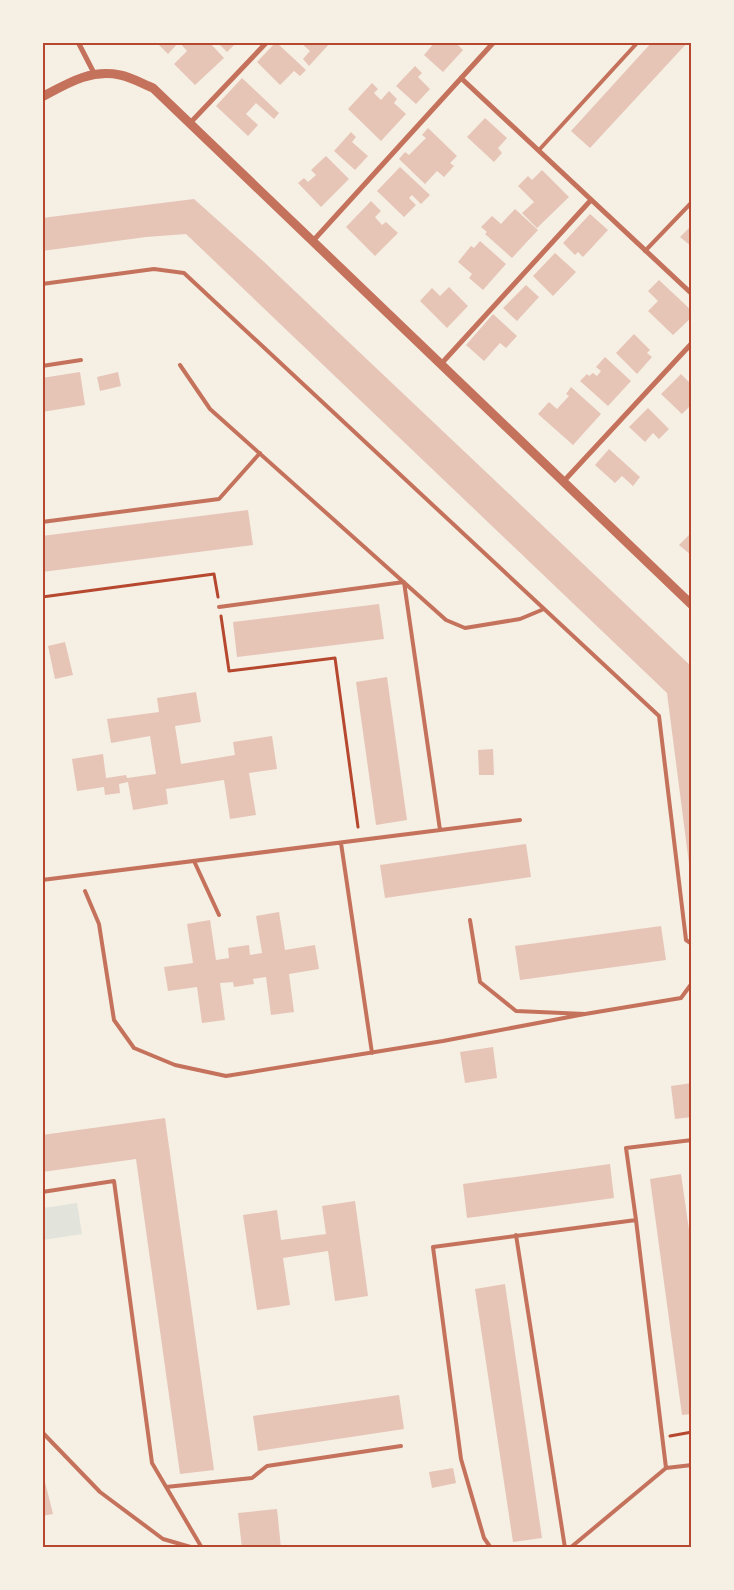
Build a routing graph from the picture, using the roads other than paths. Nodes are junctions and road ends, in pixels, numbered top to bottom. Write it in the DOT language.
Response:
graph roads {
  1 [pos="78,42"];
  2 [pos="267,42"];
  3 [pos="494,42"];
  4 [pos="638,42"];
  5 [pos="95,75"];
  6 [pos="461,78"];
  7 [pos="42,97"];
  8 [pos="191,122"];
  9 [pos="539,150"];
  10 [pos="591,200"];
  11 [pos="692,202"];
  12 [pos="312,242"];
  13 [pos="645,251"];
  14 [pos="42,284"];
  15 [pos="692,294"];
  16 [pos="692,343"];
  17 [pos="81,360"];
  18 [pos="440,364"];
  19 [pos="180,365"];
  20 [pos="42,366"];
  21 [pos="260,454"];
  22 [pos="563,482"];
  23 [pos="42,522"];
  24 [pos="404,582"];
  25 [pos="691,604"];
  26 [pos="219,607"];
  27 [pos="544,609"];
  28 [pos="520,820"];
  29 [pos="440,830"];
  30 [pos="341,843"];
  31 [pos="194,862"];
  32 [pos="42,880"];
  33 [pos="85,891"];
  34 [pos="219,915"];
  35 [pos="470,920"];
  36 [pos="692,944"];
  37 [pos="692,983"];
  38 [pos="585,1014"];
  39 [pos="372,1053"];
  40 [pos="692,1140"];
  41 [pos="42,1192"];
  42 [pos="636,1220"];
  43 [pos="516,1235"];
  44 [pos="42,1432"];
  45 [pos="401,1446"];
  46 [pos="692,1465"];
  47 [pos="666,1468"];
  48 [pos="166,1488"];
  49 [pos="194,1548"];
  50 [pos="202,1548"];
  51 [pos="491,1548"];
  52 [pos="565,1548"];
  53 [pos="570,1548"];
  1 -- 5 [label="street"];
  2 -- 8 [label="street"];
  3 -- 6 [label="street"];
  4 -- 9 [label="lane"];
  5 -- 7 [label="street"];
  5 -- 8 [label="street"];
  6 -- 9 [label="street"];
  6 -- 12 [label="street"];
  8 -- 12 [label="street"];
  9 -- 10 [label="street"];
  10 -- 13 [label="street"];
  10 -- 18 [label="street"];
  11 -- 13 [label="lane"];
  12 -- 18 [label="street"];
  13 -- 15 [label="street"];
  14 -- 27 [label="lane"];
  16 -- 22 [label="street"];
  17 -- 20 [label="lane"];
  18 -- 22 [label="street"];
  19 -- 21 [label="lane"];
  21 -- 23 [label="lane"];
  21 -- 24 [label="lane"];
  22 -- 25 [label="street"];
  24 -- 26 [label="lane"];
  24 -- 27 [label="lane"];
  24 -- 29 [label="lane"];
  27 -- 36 [label="lane"];
  28 -- 29 [label="lane"];
  29 -- 30 [label="lane"];
  30 -- 31 [label="lane"];
  30 -- 39 [label="lane"];
  31 -- 32 [label="lane"];
  31 -- 34 [label="lane"];
  33 -- 39 [label="lane"];
  35 -- 38 [label="lane"];
  37 -- 38 [label="lane"];
  38 -- 39 [label="lane"];
  40 -- 42 [label="lane"];
  41 -- 48 [label="lane"];
  42 -- 43 [label="lane"];
  42 -- 47 [label="lane"];
  43 -- 51 [label="lane"];
  43 -- 52 [label="lane"];
  44 -- 49 [label="lane"];
  45 -- 48 [label="lane"];
  46 -- 47 [label="lane"];
  47 -- 53 [label="lane"];
  48 -- 50 [label="lane"];
}
